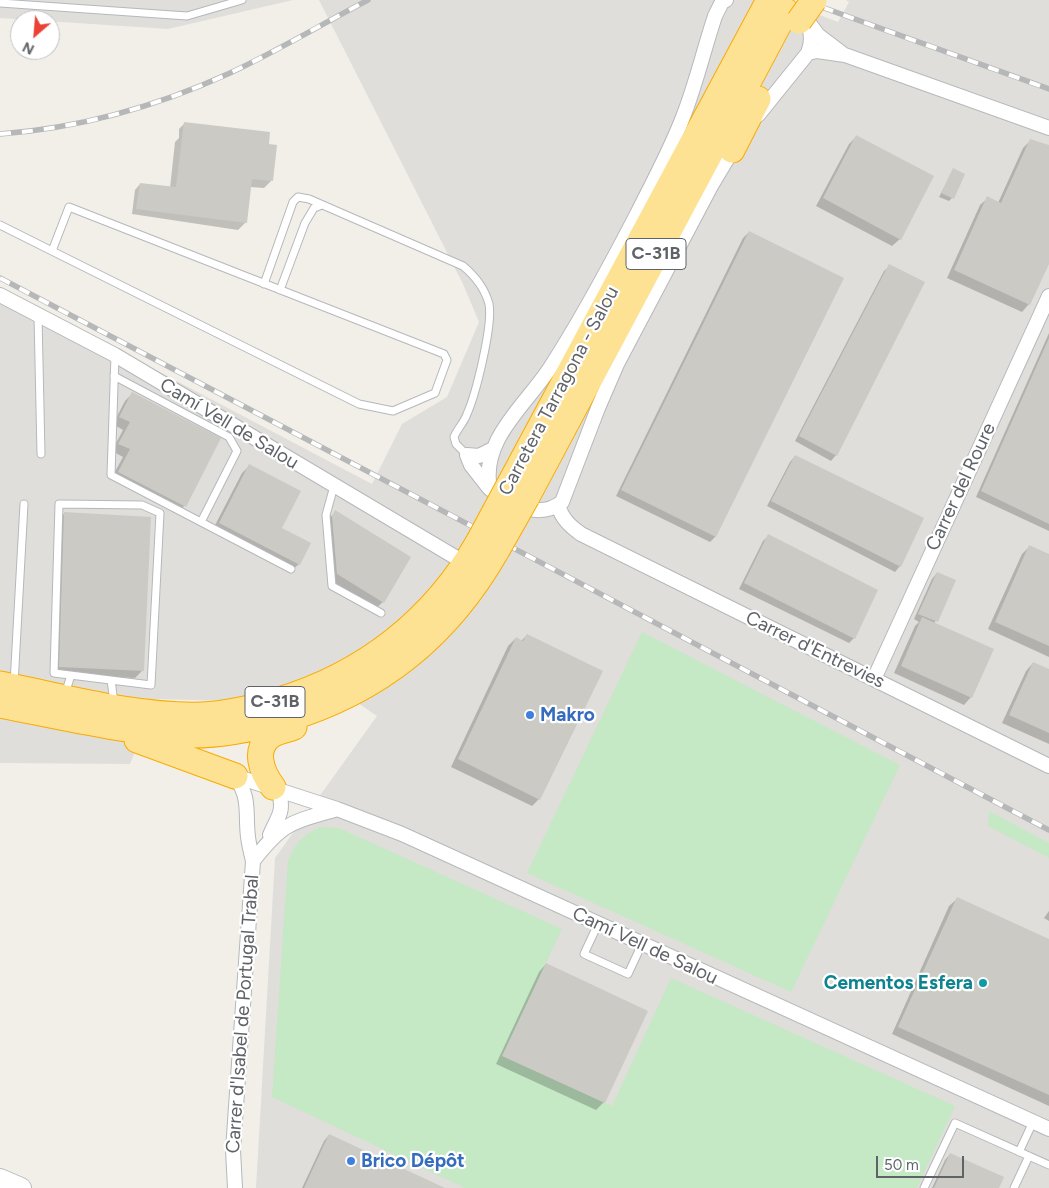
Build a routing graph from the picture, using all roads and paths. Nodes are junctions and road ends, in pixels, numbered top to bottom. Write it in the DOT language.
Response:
graph roads {
  1 [pos="242,0"];
  2 [pos="722,1"];
  3 [pos="0,2"];
  4 [pos="789,7"];
  5 [pos="808,53"];
  6 [pos="845,56"];
  7 [pos="710,108"];
  8 [pos="1049,128"];
  9 [pos="732,150"];
  10 [pos="644,200"];
  11 [pos="322,205"];
  12 [pos="0,225"];
  13 [pos="52,251"];
  14 [pos="264,284"];
  15 [pos="280,290"];
  16 [pos="0,295"];
  17 [pos="1049,296"];
  18 [pos="589,307"];
  19 [pos="38,315"];
  20 [pos="641,317"];
  21 [pos="115,355"];
  22 [pos="114,376"];
  23 [pos="556,396"];
  24 [pos="565,423"];
  25 [pos="491,450"];
  26 [pos="41,454"];
  27 [pos="467,455"];
  28 [pos="334,486"];
  29 [pos="516,496"];
  30 [pos="24,504"];
  31 [pos="558,505"];
  32 [pos="201,522"];
  33 [pos="581,534"];
  34 [pos="475,551"];
  35 [pos="291,569"];
  36 [pos="381,613"];
  37 [pos="874,679"];
  38 [pos="111,680"];
  39 [pos="68,686"];
  40 [pos="5,692"];
  41 [pos="339,701"];
  42 [pos="114,706"];
  43 [pos="78,720"];
  44 [pos="1049,766"];
  45 [pos="235,776"];
  46 [pos="274,788"];
  47 [pos="337,809"];
  48 [pos="248,816"];
  49 [pos="267,843"];
  50 [pos="253,861"];
  51 [pos="598,924"];
  52 [pos="642,944"];
  53 [pos="1033,1122"];
  54 [pos="1049,1129"];
  55 [pos="1019,1152"];
  56 [pos="1029,1156"];
  57 [pos="1049,1165"];
  58 [pos="232,1167"];
  59 [pos="0,1179"];
  60 [pos="21,1188"];
  61 [pos="227,1188"];
  62 [pos="235,1188"];
  63 [pos="924,1188"];
  64 [pos="1014,1188"];
  1 -- 3 [label="lane"];
  2 -- 10 [label="street, C-31B"];
  4 -- 5 [label="street"];
  4 -- 6 [label="street"];
  4 -- 7 [label="highway, Carretera Tarragona - Salou / C-31B"];
  4 -- 9 [label="highway"];
  4 -- 24 [label="highway, Carretera Tarragona - Salou / C-31B"];
  5 -- 6 [label="street"];
  5 -- 9 [label="street, C-31B"];
  6 -- 8 [label="street"];
  7 -- 10 [label="highway"];
  7 -- 23 [label="highway, Carretera Tarragona - Salou / C-31B"];
  9 -- 20 [label="street, C-31B"];
  10 -- 18 [label="street, C-31B"];
  11 -- 14 [label="lane"];
  11 -- 15 [label="lane"];
  11 -- 27 [label="lane"];
  12 -- 13 [label="lane"];
  13 -- 14 [label="lane"];
  13 -- 15 [label="lane"];
  14 -- 15 [label="lane"];
  16 -- 19 [label="street, Camí Vell de Salou"];
  17 -- 37 [label="street, Carrer del Roure"];
  18 -- 23 [label="highway"];
  18 -- 25 [label="street, C-31B"];
  19 -- 21 [label="street, Camí Vell de Salou"];
  19 -- 26 [label="lane"];
  20 -- 24 [label="highway"];
  20 -- 31 [label="street, C-31B"];
  21 -- 22 [label="lane"];
  21 -- 28 [label="street, Camí Vell de Salou"];
  22 -- 32 [label="lane"];
  22 -- 32 [label="lane"];
  23 -- 29 [label="highway, Carretera Tarragona - Salou / C-31B"];
  24 -- 29 [label="highway, Carretera Tarragona - Salou / C-31B"];
  25 -- 27 [label="street"];
  25 -- 29 [label="street, C-31B"];
  27 -- 29 [label="street, Carrer d'Entrevies"];
  28 -- 34 [label="street, Camí Vell de Salou"];
  28 -- 36 [label="lane"];
  29 -- 31 [label="street"];
  29 -- 33 [label="street, Carrer d'Entrevies"];
  29 -- 34 [label="highway, Carretera Tarragona - Salou / C-31B, bridge"];
  30 -- 40 [label="lane"];
  31 -- 33 [label="street, Carrer d'Entrevies"];
  32 -- 35 [label="lane"];
  33 -- 37 [label="street, Carrer d'Entrevies"];
  34 -- 41 [label="highway, Carretera Tarragona - Salou / C-31B"];
  34 -- 42 [label="highway, Carretera Tarragona - Salou / C-31B"];
  37 -- 44 [label="street, Carrer d'Entrevies"];
  38 -- 39 [label="lane"];
  38 -- 39 [label="lane"];
  38 -- 42 [label="lane"];
  39 -- 40 [label="highway, Carretera Tarragona - Salou / C-31B"];
  39 -- 42 [label="highway, Carretera Tarragona - Salou / C-31B"];
  40 -- 43 [label="highway, Carretera Tarragona - Salou / C-31B"];
  41 -- 43 [label="highway, Carretera Tarragona - Salou / C-31B"];
  41 -- 46 [label="highway"];
  43 -- 45 [label="highway"];
  45 -- 46 [label="street, Camí Vell de Salou"];
  45 -- 48 [label="street, Carrer d'Isabel de Portugal Trabal"];
  46 -- 47 [label="street, Camí Vell de Salou"];
  46 -- 48 [label="street"];
  46 -- 49 [label="street"];
  47 -- 49 [label="street"];
  47 -- 51 [label="street, Camí Vell de Salou"];
  48 -- 50 [label="street, Carrer d'Isabel de Portugal Trabal"];
  49 -- 50 [label="street"];
  50 -- 58 [label="street, Carrer d'Isabel de Portugal Trabal"];
  51 -- 52 [label="street, Camí Vell de Salou"];
  51 -- 52 [label="lane"];
  52 -- 53 [label="street, Camí Vell de Salou"];
  53 -- 54 [label="street, Camí Vell de Salou"];
  53 -- 55 [label="lane"];
  55 -- 56 [label="lane"];
  55 -- 63 [label="lane"];
  56 -- 57 [label="lane"];
  56 -- 64 [label="lane"];
  58 -- 61 [label="street, Carrer d'Isabel de Portugal Trabal"];
  58 -- 62 [label="street, Carrer d'Isabel de Portugal Trabal"];
  59 -- 60 [label="main road"];
}
